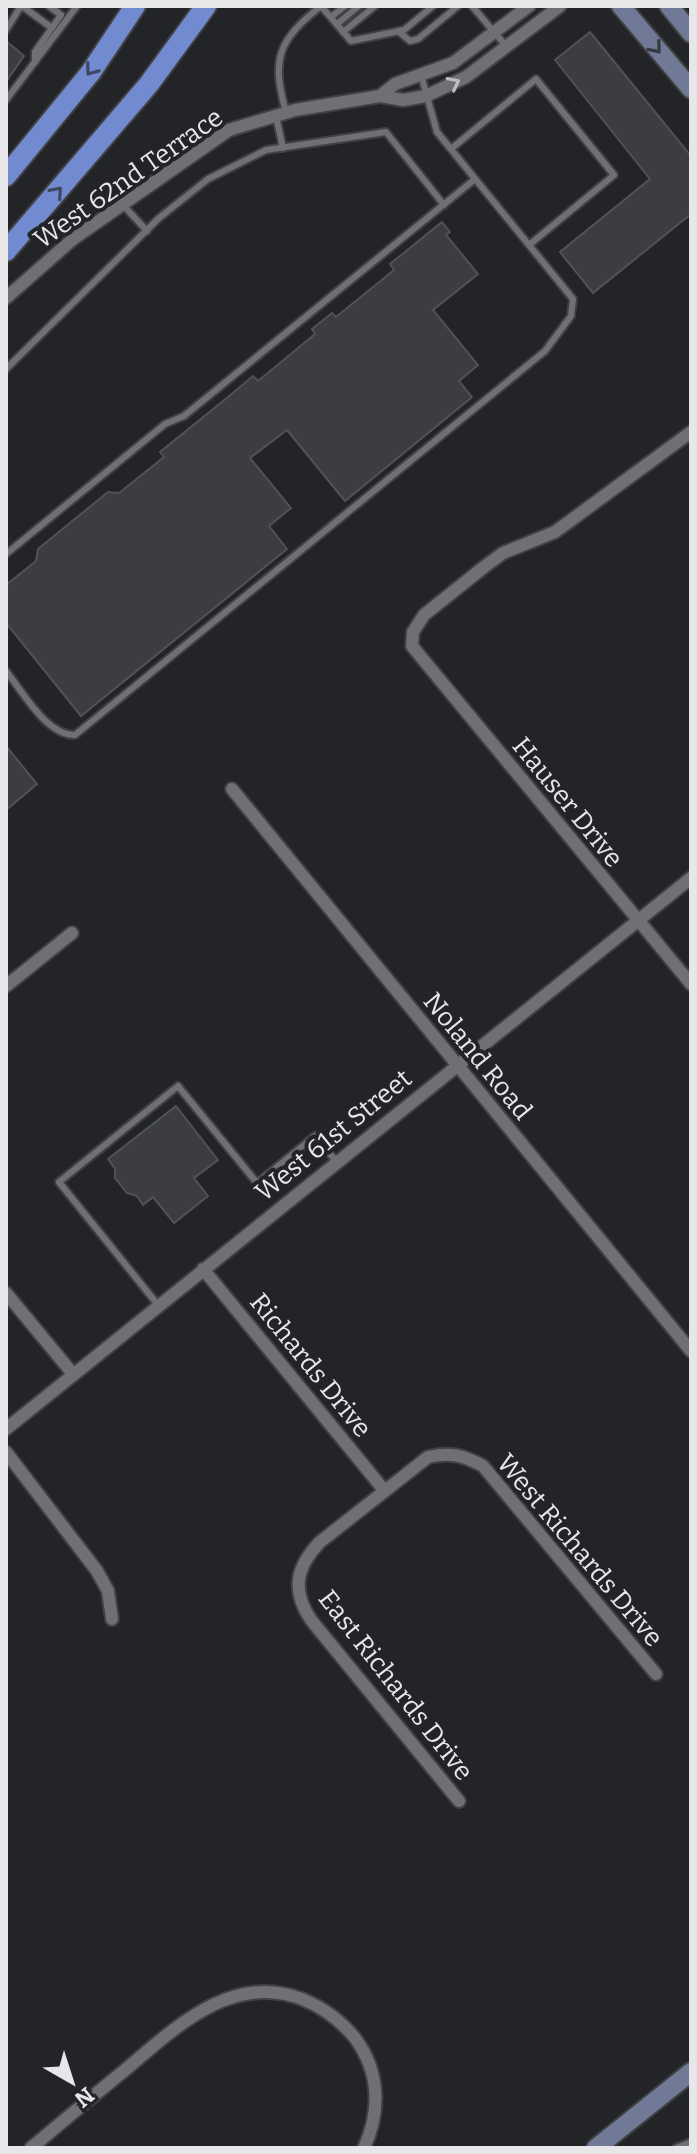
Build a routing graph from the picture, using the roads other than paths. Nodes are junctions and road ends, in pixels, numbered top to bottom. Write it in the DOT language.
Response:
graph roads {
  1 [pos="21,6"];
  2 [pos="49,6"];
  3 [pos="77,6"];
  4 [pos="135,6"];
  5 [pos="206,6"];
  6 [pos="345,6"];
  7 [pos="359,6"];
  8 [pos="375,6"];
  9 [pos="433,6"];
  10 [pos="458,6"];
  11 [pos="472,6"];
  12 [pos="529,6"];
  13 [pos="560,6"];
  14 [pos="621,6"];
  15 [pos="669,6"];
  16 [pos="326,9"];
  17 [pos="337,24"];
  18 [pos="52,28"];
  19 [pos="6,30"];
  20 [pos="398,31"];
  21 [pos="343,32"];
  22 [pos="496,33"];
  23 [pos="691,33"];
  24 [pos="507,47"];
  25 [pos="35,62"];
  26 [pos="421,75"];
  27 [pos="691,89"];
  28 [pos="380,96"];
  29 [pos="426,96"];
  30 [pos="6,100"];
  31 [pos="281,113"];
  32 [pos="283,148"];
  33 [pos="451,149"];
  34 [pos="6,176"];
  35 [pos="475,179"];
  36 [pos="123,205"];
  37 [pos="444,205"];
  38 [pos="147,231"];
  39 [pos="529,245"];
  40 [pos="6,251"];
  41 [pos="6,298"];
  42 [pos="6,369"];
  43 [pos="691,432"];
  44 [pos="6,554"];
  45 [pos="6,671"];
  46 [pos="232,789"];
  47 [pos="691,878"];
  48 [pos="636,920"];
  49 [pos="72,933"];
  50 [pos="691,984"];
  51 [pos="6,986"];
  52 [pos="456,1064"];
  53 [pos="336,1161"];
  54 [pos="203,1269"];
  55 [pos="6,1293"];
  56 [pos="158,1305"];
  57 [pos="691,1351"];
  58 [pos="73,1374"];
  59 [pos="6,1429"];
  60 [pos="6,1452"];
  61 [pos="384,1490"];
  62 [pos="112,1619"];
  63 [pos="656,1674"];
  64 [pos="459,1801"];
  65 [pos="690,2076"];
  66 [pos="691,2142"];
  67 [pos="31,2148"];
  68 [pos="364,2148"];
  69 [pos="596,2148"];
  70 [pos="676,2148"];
  1 -- 18 [label="lane"];
  1 -- 19 [label="lane"];
  2 -- 18 [label="lane"];
  3 -- 25 [label="lane"];
  4 -- 34 [label="highway, one-way"];
  40 -- 5 [label="highway, one-way"];
  6 -- 16 [label="lane"];
  7 -- 17 [label="lane"];
  8 -- 21 [label="lane"];
  9 -- 20 [label="lane"];
  10 -- 20 [label="lane"];
  11 -- 22 [label="lane"];
  12 -- 22 [label="street, West 62nd Terrace"];
  13 -- 24 [label="street, West 62nd Terrace"];
  14 -- 27 [label="main road, one-way"];
  15 -- 23 [label="main road"];
  16 -- 17 [label="lane"];
  16 -- 31 [label="lane"];
  17 -- 21 [label="lane"];
  18 -- 25 [label="lane"];
  20 -- 21 [label="lane"];
  22 -- 24 [label="lane"];
  22 -- 26 [label="street, West 62nd Terrace"];
  29 -- 24 [label="street, West 62nd Terrace, one-way"];
  25 -- 30 [label="lane"];
  26 -- 28 [label="street, West 62nd Terrace"];
  26 -- 29 [label="lane"];
  28 -- 29 [label="street, West 62nd Terrace"];
  28 -- 31 [label="street, West 62nd Terrace"];
  29 -- 33 [label="lane"];
  31 -- 32 [label="lane"];
  31 -- 36 [label="street, West 62nd Terrace"];
  32 -- 37 [label="lane"];
  32 -- 38 [label="lane"];
  33 -- 35 [label="lane"];
  33 -- 39 [label="lane"];
  35 -- 37 [label="lane"];
  35 -- 39 [label="lane"];
  36 -- 38 [label="lane"];
  36 -- 41 [label="street, West 62nd Terrace"];
  37 -- 44 [label="lane"];
  38 -- 42 [label="lane"];
  39 -- 45 [label="lane"];
  43 -- 48 [label="street, Hauser Drive"];
  46 -- 52 [label="street, Noland Road"];
  47 -- 48 [label="street, West 61st Street"];
  48 -- 50 [label="street, Hauser Drive"];
  48 -- 52 [label="street, West 61st Street"];
  49 -- 51 [label="street"];
  52 -- 53 [label="street, West 61st Street"];
  52 -- 57 [label="street, Noland Road"];
  53 -- 54 [label="street, West 61st Street"];
  53 -- 56 [label="lane"];
  54 -- 56 [label="street, West 61st Street"];
  54 -- 61 [label="street, Richards Drive"];
  55 -- 58 [label="street"];
  56 -- 58 [label="street, West 61st Street"];
  58 -- 59 [label="street, West 61st Street"];
  60 -- 62 [label="street"];
  61 -- 63 [label="street, West Richards Drive"];
  61 -- 64 [label="street, East Richards Drive"];
  65 -- 69 [label="main road"];
  66 -- 70 [label="lane"];
  67 -- 68 [label="street"];
}
